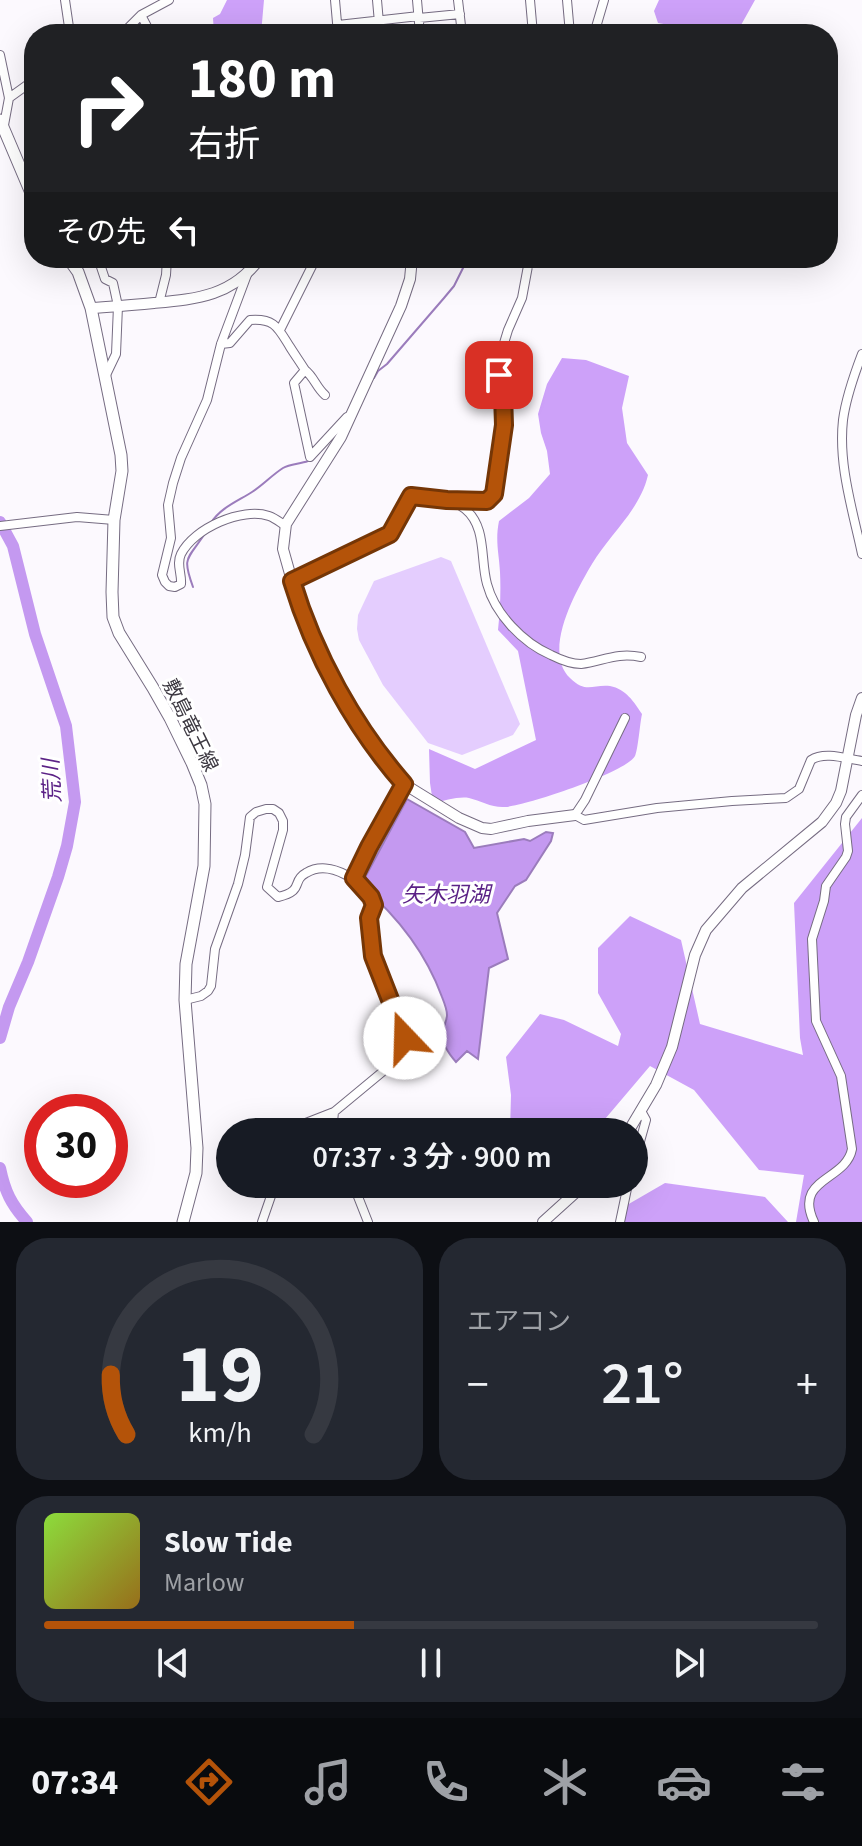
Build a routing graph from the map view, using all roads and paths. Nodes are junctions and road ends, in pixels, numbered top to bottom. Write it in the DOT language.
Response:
graph roads {
  1 [pos="65,0"];
  2 [pos="169,0"];
  3 [pos="335,0"];
  4 [pos="377,0"];
  5 [pos="417,0"];
  6 [pos="530,0"];
  7 [pos="567,0"];
  8 [pos="604,0"];
  9 [pos="459,5"];
  10 [pos="141,15"];
  11 [pos="419,17"];
  12 [pos="379,21"];
  13 [pos="69,24"];
  14 [pos="132,24"];
  15 [pos="146,24"];
  16 [pos="337,24"];
  17 [pos="365,24"];
  18 [pos="379,24"];
  19 [pos="419,24"];
  20 [pos="532,24"];
  21 [pos="569,24"];
  22 [pos="597,24"];
  23 [pos="0,55"];
  24 [pos="24,87"];
  25 [pos="9,98"];
  26 [pos="2,123"];
  27 [pos="24,176"];
  28 [pos="75,268"];
  29 [pos="101,268"];
  30 [pos="166,268"];
  31 [pos="252,268"];
  32 [pos="311,268"];
  33 [pos="411,268"];
  34 [pos="528,268"];
  35 [pos="249,272"];
  36 [pos="159,303"];
  37 [pos="118,306"];
  38 [pos="91,308"];
  39 [pos="280,330"];
  40 [pos="221,344"];
  41 [pos="862,354"];
  42 [pos="305,370"];
  43 [pos="105,377"];
  44 [pos="325,395"];
  45 [pos="353,411"];
  46 [pos="447,500"];
  47 [pos="114,520"];
  48 [pos="0,526"];
  49 [pos="286,526"];
  50 [pos="862,554"];
  51 [pos="292,581"];
  52 [pos="641,657"];
  53 [pos="862,698"];
  54 [pos="625,718"];
  55 [pos="847,759"];
  56 [pos="862,761"];
  57 [pos="404,784"];
  58 [pos="862,795"];
  59 [pos="575,815"];
  60 [pos="354,878"];
  61 [pos="185,1000"];
  62 [pos="641,1111"];
  63 [pos="334,1112"];
  64 [pos="319,1118"];
  65 [pos="333,1118"];
  66 [pos="637,1118"];
  67 [pos="645,1118"];
  68 [pos="270,1198"];
  69 [pos="359,1198"];
  70 [pos="570,1198"];
  71 [pos="625,1198"];
  72 [pos="183,1222"];
  73 [pos="262,1222"];
  74 [pos="368,1222"];
  75 [pos="543,1222"];
  76 [pos="620,1222"];
  77 [pos="814,1222"];
  1 -- 13 [label="street"];
  2 -- 10 [label="street"];
  3 -- 16 [label="street"];
  4 -- 12 [label="street"];
  5 -- 11 [label="street"];
  6 -- 20 [label="street"];
  7 -- 21 [label="street"];
  8 -- 22 [label="street"];
  9 -- 11 [label="street"];
  10 -- 14 [label="street"];
  10 -- 15 [label="street"];
  11 -- 12 [label="street"];
  11 -- 19 [label="street"];
  12 -- 17 [label="street"];
  12 -- 18 [label="street"];
  23 -- 25 [label="street"];
  24 -- 25 [label="street"];
  25 -- 26 [label="street"];
  26 -- 27 [label="main road"];
  28 -- 38 [label="main road, 敷島竜王線"];
  29 -- 37 [label="street"];
  30 -- 36 [label="street"];
  31 -- 35 [label="street"];
  32 -- 39 [label="street"];
  33 -- 45 [label="street"];
  34 -- 46 [label="street"];
  35 -- 36 [label="street"];
  35 -- 40 [label="street"];
  36 -- 37 [label="street"];
  37 -- 38 [label="street"];
  37 -- 43 [label="street"];
  38 -- 43 [label="main road, 敷島竜王線"];
  39 -- 40 [label="street"];
  39 -- 42 [label="street"];
  40 -- 49 [label="street"];
  41 -- 50 [label="street"];
  42 -- 44 [label="street"];
  42 -- 45 [label="street"];
  43 -- 47 [label="main road, 敷島竜王線"];
  45 -- 49 [label="street"];
  46 -- 51 [label="street"];
  46 -- 52 [label="street"];
  47 -- 48 [label="street"];
  47 -- 61 [label="main road, 敷島竜王線"];
  49 -- 51 [label="street"];
  51 -- 57 [label="street"];
  53 -- 55 [label="street"];
  54 -- 59 [label="street"];
  55 -- 56 [label="street"];
  55 -- 59 [label="street"];
  55 -- 62 [label="street"];
  57 -- 59 [label="street"];
  57 -- 60 [label="street"];
  58 -- 77 [label="street"];
  60 -- 61 [label="street"];
  60 -- 63 [label="street"];
  61 -- 72 [label="main road, 敷島竜王線"];
  62 -- 66 [label="street"];
  62 -- 67 [label="street"];
  63 -- 64 [label="street"];
  63 -- 65 [label="street"];
  68 -- 73 [label="street"];
  69 -- 74 [label="street"];
  70 -- 75 [label="street"];
  71 -- 76 [label="street"];
}
